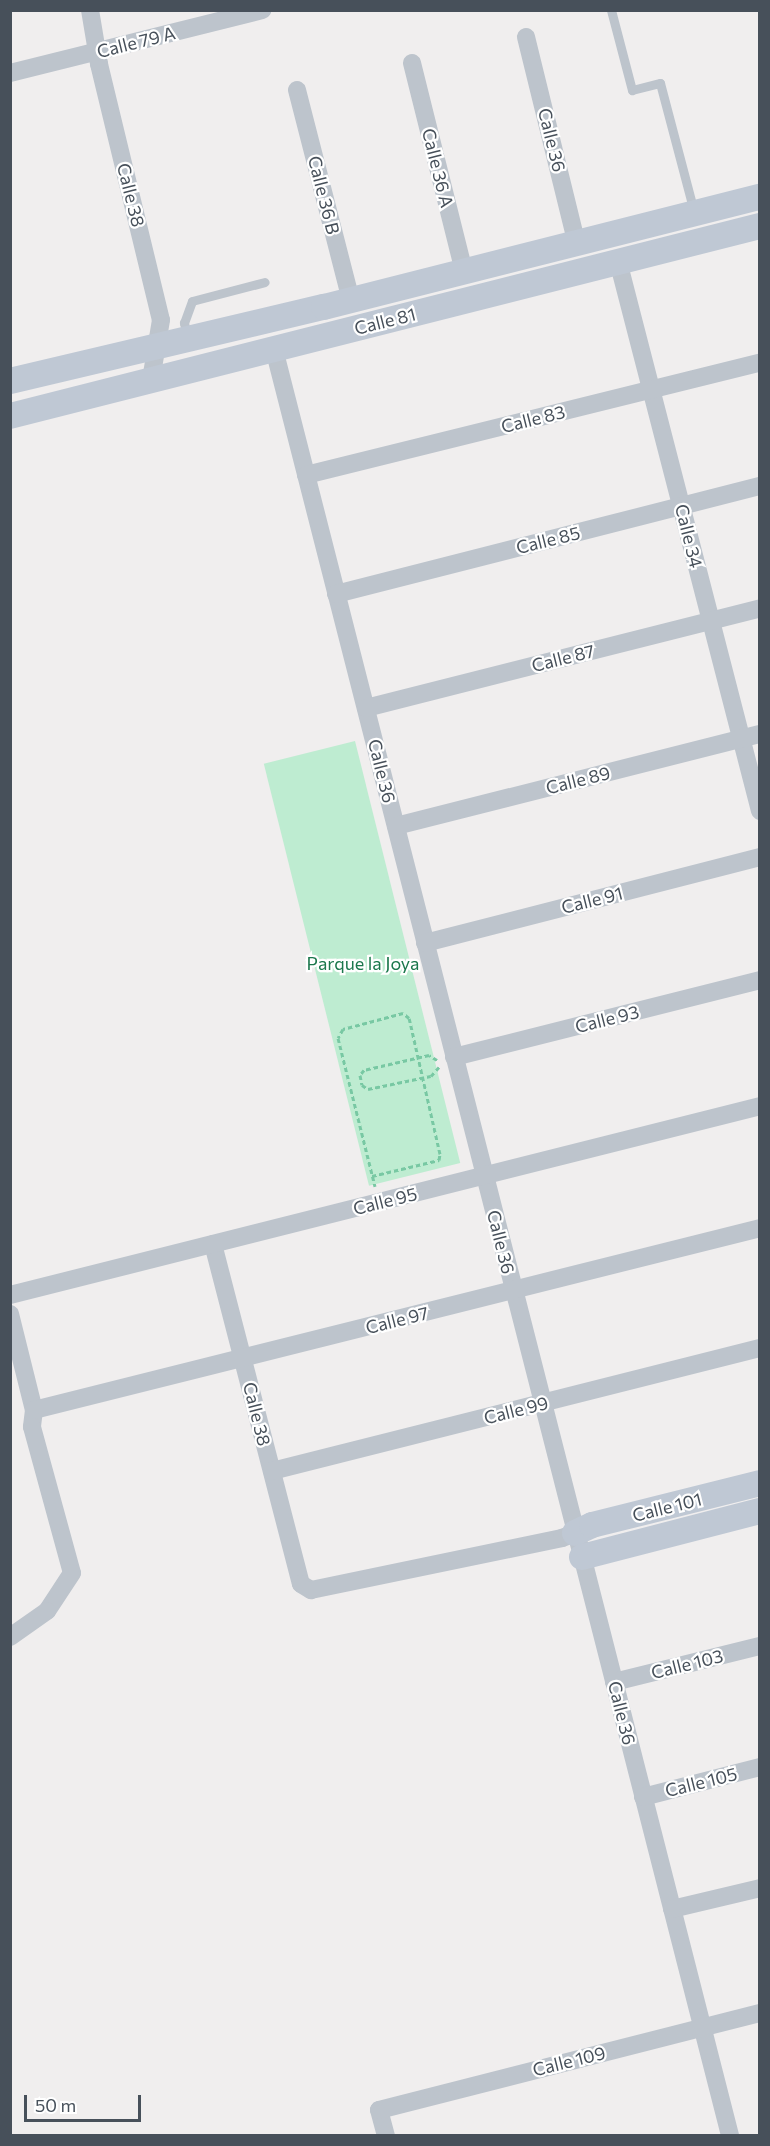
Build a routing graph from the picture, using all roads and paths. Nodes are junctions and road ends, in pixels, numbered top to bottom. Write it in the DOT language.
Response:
graph roads {
  1 [pos="90,10"];
  2 [pos="262,10"];
  3 [pos="611,10"];
  4 [pos="526,37"];
  5 [pos="97,52"];
  6 [pos="412,63"];
  7 [pos="10,73"];
  8 [pos="297,90"];
  9 [pos="759,197"];
  10 [pos="694,213"];
  11 [pos="759,226"];
  12 [pos="577,244"];
  13 [pos="618,261"];
  14 [pos="464,272"];
  15 [pos="265,282"];
  16 [pos="351,300"];
  17 [pos="188,338"];
  18 [pos="157,345"];
  19 [pos="274,349"];
  20 [pos="759,363"];
  21 [pos="151,380"];
  22 [pos="10,381"];
  23 [pos="651,390"];
  24 [pos="10,416"];
  25 [pos="306,476"];
  26 [pos="759,486"];
  27 [pos="681,506"];
  28 [pos="336,594"];
  29 [pos="759,608"];
  30 [pos="710,620"];
  31 [pos="366,708"];
  32 [pos="759,734"];
  33 [pos="741,739"];
  34 [pos="759,811"];
  35 [pos="396,826"];
  36 [pos="759,856"];
  37 [pos="425,943"];
  38 [pos="759,980"];
  39 [pos="418,1057"];
  40 [pos="444,1061"];
  41 [pos="423,1077"];
  42 [pos="759,1107"];
  43 [pos="372,1176"];
  44 [pos="484,1176"];
  45 [pos="375,1186"];
  46 [pos="759,1228"];
  47 [pos="213,1244"];
  48 [pos="514,1290"];
  49 [pos="10,1295"];
  50 [pos="10,1314"];
  51 [pos="759,1348"];
  52 [pos="243,1359"];
  53 [pos="542,1403"];
  54 [pos="34,1410"];
  55 [pos="272,1471"];
  56 [pos="759,1484"];
  57 [pos="759,1511"];
  58 [pos="578,1545"];
  59 [pos="10,1637"];
  60 [pos="759,1646"];
  61 [pos="614,1683"];
  62 [pos="759,1767"];
  63 [pos="643,1797"];
  64 [pos="759,1888"];
  65 [pos="672,1910"];
  66 [pos="759,2013"];
  67 [pos="702,2027"];
  68 [pos="386,2136"];
  69 [pos="730,2136"];
  1 -- 5 [label="street, Calle 38"];
  2 -- 5 [label="street, Calle 79 A"];
  3 -- 10 [label="lane"];
  4 -- 12 [label="street, Calle 36"];
  5 -- 7 [label="street, Calle 79 A"];
  5 -- 18 [label="street, Calle 38"];
  6 -- 14 [label="street, Calle 36 A"];
  8 -- 16 [label="street, Calle 36 B"];
  9 -- 10 [label="main road, Calle 81"];
  10 -- 12 [label="main road, Calle 81"];
  11 -- 13 [label="main road, Calle 81"];
  12 -- 14 [label="main road, Calle 81"];
  13 -- 19 [label="main road, Calle 81"];
  13 -- 23 [label="street, Calle 34"];
  14 -- 16 [label="main road, Calle 81"];
  15 -- 17 [label="lane"];
  16 -- 17 [label="main road, Calle 81"];
  17 -- 18 [label="main road, Calle 81"];
  18 -- 21 [label="street, Calle 38"];
  18 -- 22 [label="main road, Calle 81"];
  19 -- 21 [label="main road, Calle 81"];
  19 -- 25 [label="street, Calle 36"];
  20 -- 23 [label="street, Calle 83"];
  21 -- 24 [label="main road, Calle 81"];
  23 -- 25 [label="street, Calle 83"];
  23 -- 27 [label="street, Calle 34"];
  25 -- 28 [label="street, Calle 36"];
  26 -- 27 [label="street, Calle 85"];
  27 -- 28 [label="street, Calle 85"];
  27 -- 30 [label="street, Calle 34"];
  28 -- 31 [label="street, Calle 36"];
  29 -- 30 [label="street, Calle 87"];
  30 -- 31 [label="street, Calle 87"];
  30 -- 33 [label="street, Calle 34"];
  31 -- 35 [label="street, Calle 36"];
  32 -- 33 [label="street, Calle 89"];
  33 -- 34 [label="street, Calle 34"];
  33 -- 35 [label="street, Calle 89"];
  35 -- 37 [label="street, Calle 36"];
  36 -- 37 [label="street, Calle 91"];
  37 -- 40 [label="street, Calle 36"];
  38 -- 40 [label="street, Calle 93"];
  39 -- 40 [label="path"];
  39 -- 41 [label="path"];
  39 -- 41 [label="path"];
  39 -- 43 [label="path"];
  40 -- 41 [label="path"];
  40 -- 44 [label="street, Calle 36"];
  41 -- 43 [label="path"];
  42 -- 44 [label="street, Calle 95"];
  43 -- 45 [label="path"];
  44 -- 47 [label="street, Calle 95"];
  44 -- 48 [label="street, Calle 36"];
  46 -- 48 [label="street, Calle 97"];
  47 -- 49 [label="street, Calle 95"];
  47 -- 52 [label="street, Calle 38"];
  48 -- 52 [label="street, Calle 97"];
  48 -- 53 [label="street, Calle 36"];
  50 -- 54 [label="street"];
  51 -- 53 [label="street, Calle 99"];
  52 -- 54 [label="street, Calle 97"];
  52 -- 55 [label="street, Calle 38"];
  53 -- 55 [label="street, Calle 99"];
  53 -- 58 [label="street, Calle 36"];
  54 -- 59 [label="street"];
  55 -- 58 [label="street, Calle 38"];
  56 -- 58 [label="main road, Calle 101"];
  57 -- 58 [label="main road, Calle 101"];
  58 -- 61 [label="street, Calle 36"];
  60 -- 61 [label="street, Calle 103"];
  61 -- 63 [label="street, Calle 36"];
  62 -- 63 [label="street, Calle 105"];
  63 -- 65 [label="street, Calle 36"];
  64 -- 65 [label="street"];
  65 -- 67 [label="street, Calle 36"];
  66 -- 67 [label="street, Calle 109"];
  67 -- 68 [label="street, Calle 109"];
  67 -- 69 [label="street, Calle 36"];
}
